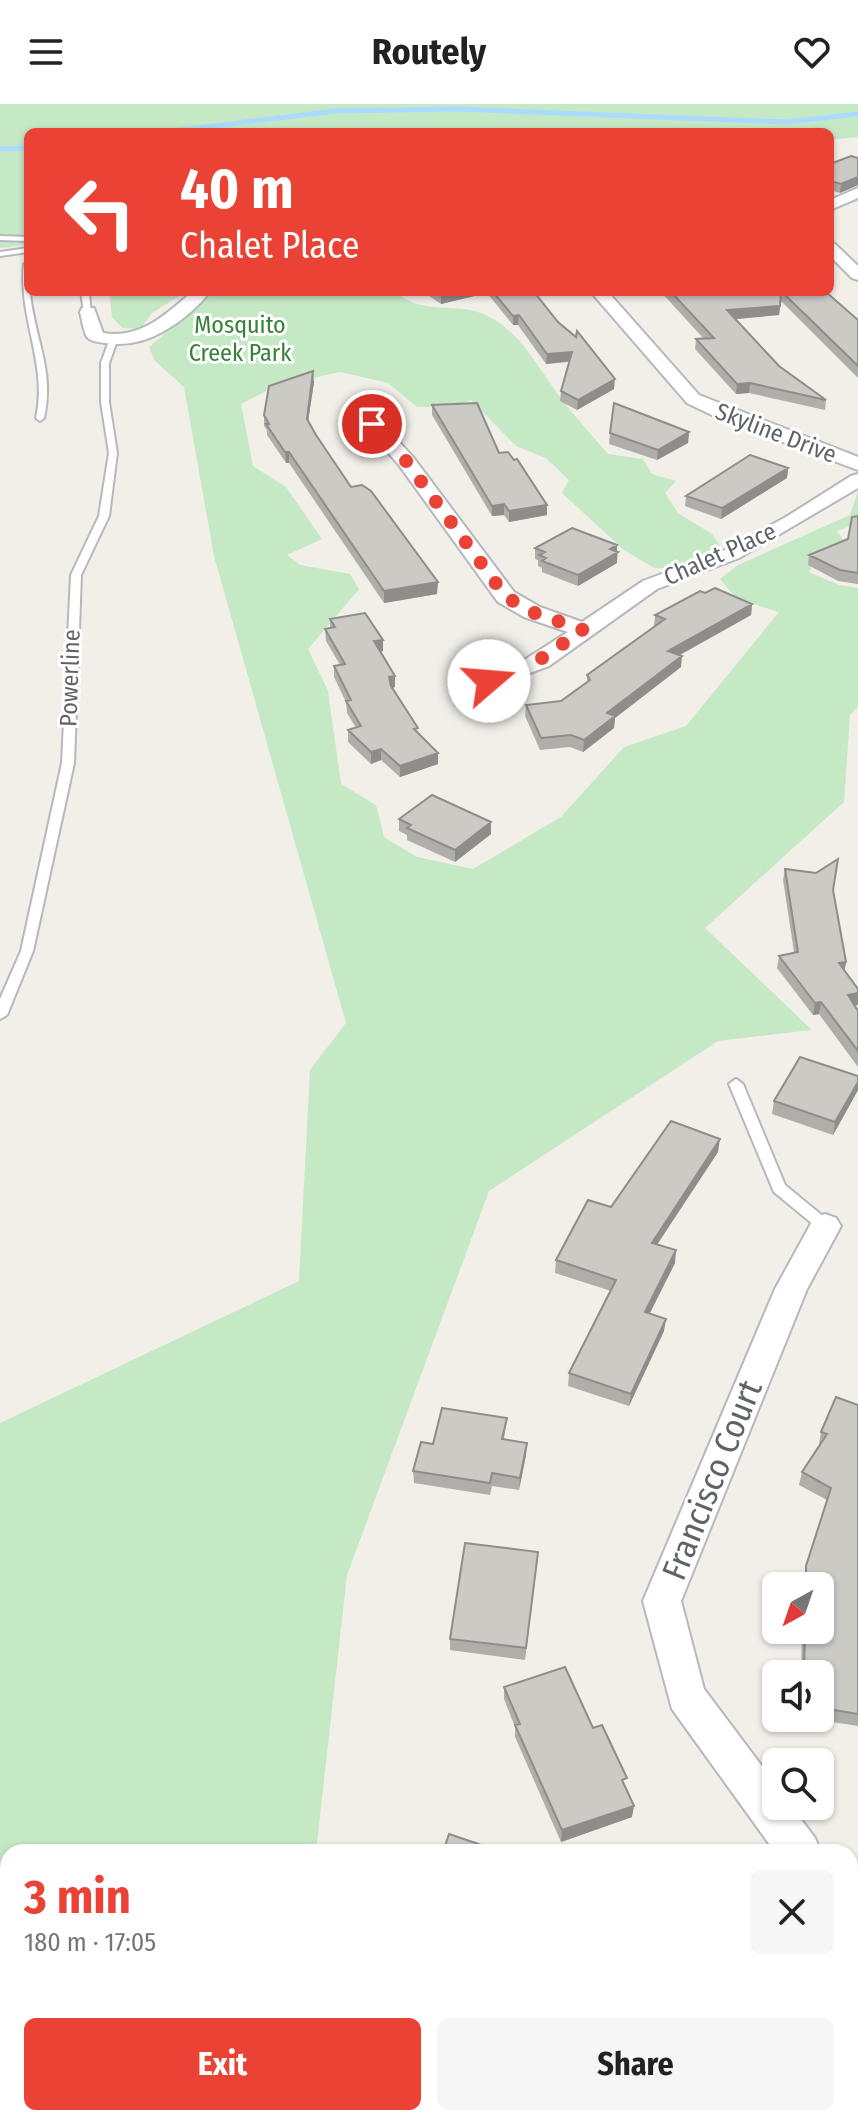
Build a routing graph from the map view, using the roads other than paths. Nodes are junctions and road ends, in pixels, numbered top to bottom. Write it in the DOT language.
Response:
graph roads {
  1 [pos="858,192"];
  2 [pos="834,204"];
  3 [pos="0,238"];
  4 [pos="24,239"];
  5 [pos="24,251"];
  6 [pos="834,251"];
  7 [pos="0,254"];
  8 [pos="858,275"];
  9 [pos="27,296"];
  10 [pos="86,296"];
  11 [pos="197,296"];
  12 [pos="603,296"];
  13 [pos="88,312"];
  14 [pos="113,341"];
  15 [pos="40,418"];
  16 [pos="372,424"];
  17 [pos="858,464"];
  18 [pos="858,480"];
  19 [pos="583,630"];
  20 [pos="489,681"];
  21 [pos="0,1015"];
  22 [pos="736,1084"];
  23 [pos="825,1226"];
  24 [pos="791,1844"];
  1 -- 2 [label="street"];
  3 -- 4 [label="lane"];
  5 -- 7 [label="lane"];
  6 -- 8 [label="street"];
  9 -- 15 [label="lane"];
  10 -- 13 [label="lane"];
  11 -- 14 [label="street"];
  12 -- 17 [label="street, Skyline Drive"];
  13 -- 14 [label="street"];
  14 -- 21 [label="lane, Powerline"];
  16 -- 19 [label="street"];
  18 -- 19 [label="street, Chalet Place"];
  19 -- 20 [label="street, Chalet Place"];
  22 -- 23 [label="lane"];
  23 -- 24 [label="street, Francisco Court"];
}
